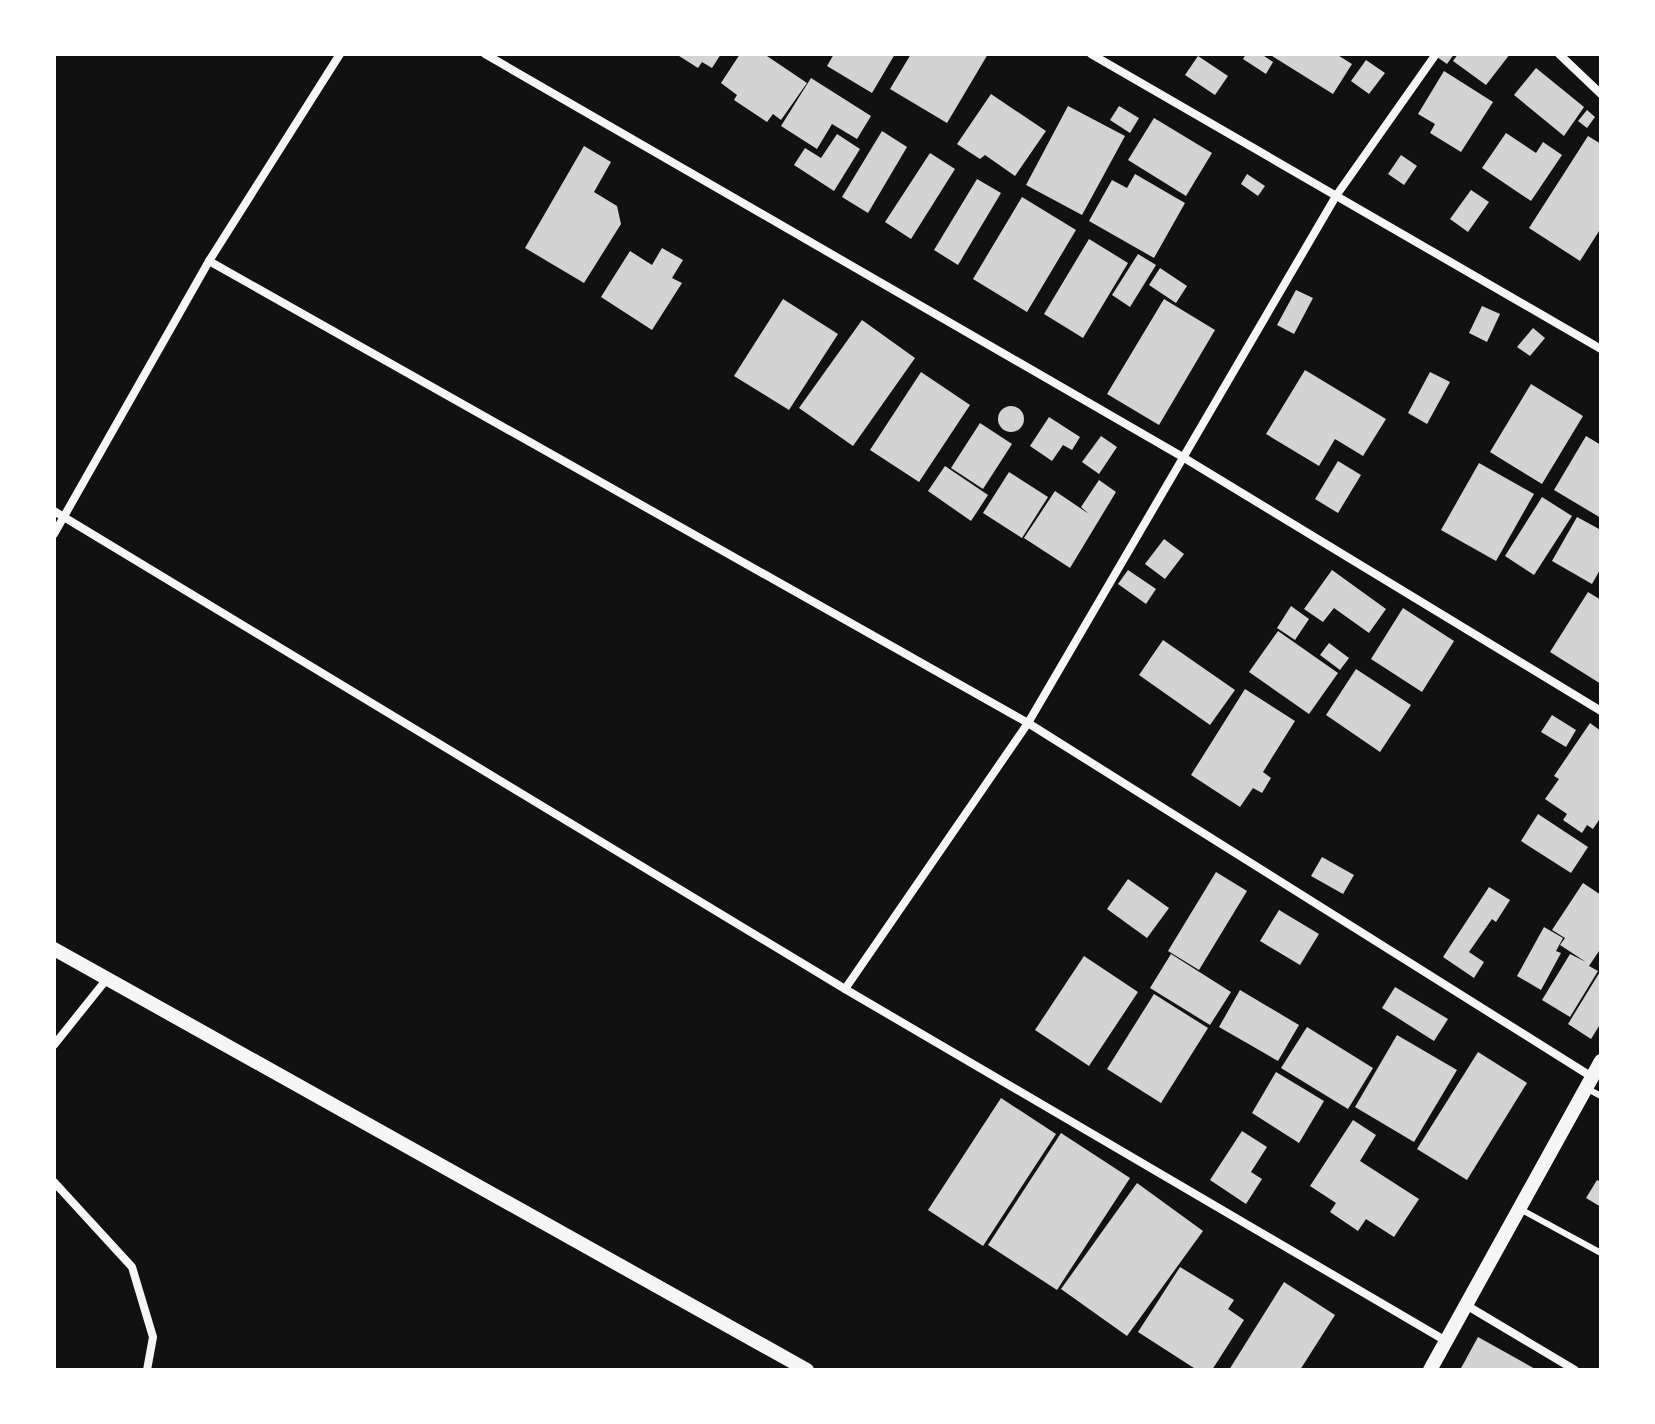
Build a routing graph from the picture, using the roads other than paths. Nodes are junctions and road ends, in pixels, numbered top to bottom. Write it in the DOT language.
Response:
graph roads {
  1 [pos="340,54"];
  2 [pos="485,54"];
  3 [pos="1091,54"];
  4 [pos="1436,54"];
  5 [pos="1559,54"];
  6 [pos="1601,94"];
  7 [pos="1336,196"];
  8 [pos="209,261"];
  9 [pos="1601,349"];
  10 [pos="1181,456"];
  11 [pos="54,511"];
  12 [pos="66,518"];
  13 [pos="54,534"];
  14 [pos="1601,711"];
  15 [pos="1028,723"];
  16 [pos="54,949"];
  17 [pos="106,980"];
  18 [pos="845,989"];
  19 [pos="54,1045"];
  20 [pos="1601,1061"];
  21 [pos="1589,1082"];
  22 [pos="1601,1096"];
  23 [pos="54,1182"];
  24 [pos="1517,1208"];
  25 [pos="1601,1253"];
  26 [pos="1465,1305"];
  27 [pos="1446,1341"];
  28 [pos="147,1370"];
  29 [pos="807,1370"];
  30 [pos="1430,1370"];
  31 [pos="1575,1370"];
  1 -- 8 [label="street"];
  2 -- 10 [label="street"];
  3 -- 7 [label="street"];
  4 -- 7 [label="street"];
  5 -- 6 [label="street"];
  7 -- 9 [label="street"];
  7 -- 10 [label="street"];
  8 -- 12 [label="street"];
  8 -- 15 [label="street"];
  10 -- 14 [label="street"];
  10 -- 15 [label="street"];
  11 -- 12 [label="street"];
  12 -- 13 [label="street"];
  12 -- 18 [label="street"];
  15 -- 18 [label="street"];
  15 -- 21 [label="street"];
  16 -- 17 [label="street"];
  17 -- 19 [label="street"];
  17 -- 29 [label="street"];
  18 -- 27 [label="street"];
  20 -- 21 [label="street"];
  21 -- 22 [label="lane"];
  21 -- 24 [label="street"];
  23 -- 28 [label="street"];
  24 -- 25 [label="lane"];
  24 -- 26 [label="street"];
  26 -- 27 [label="street"];
  26 -- 31 [label="street"];
  27 -- 30 [label="street"];
}
